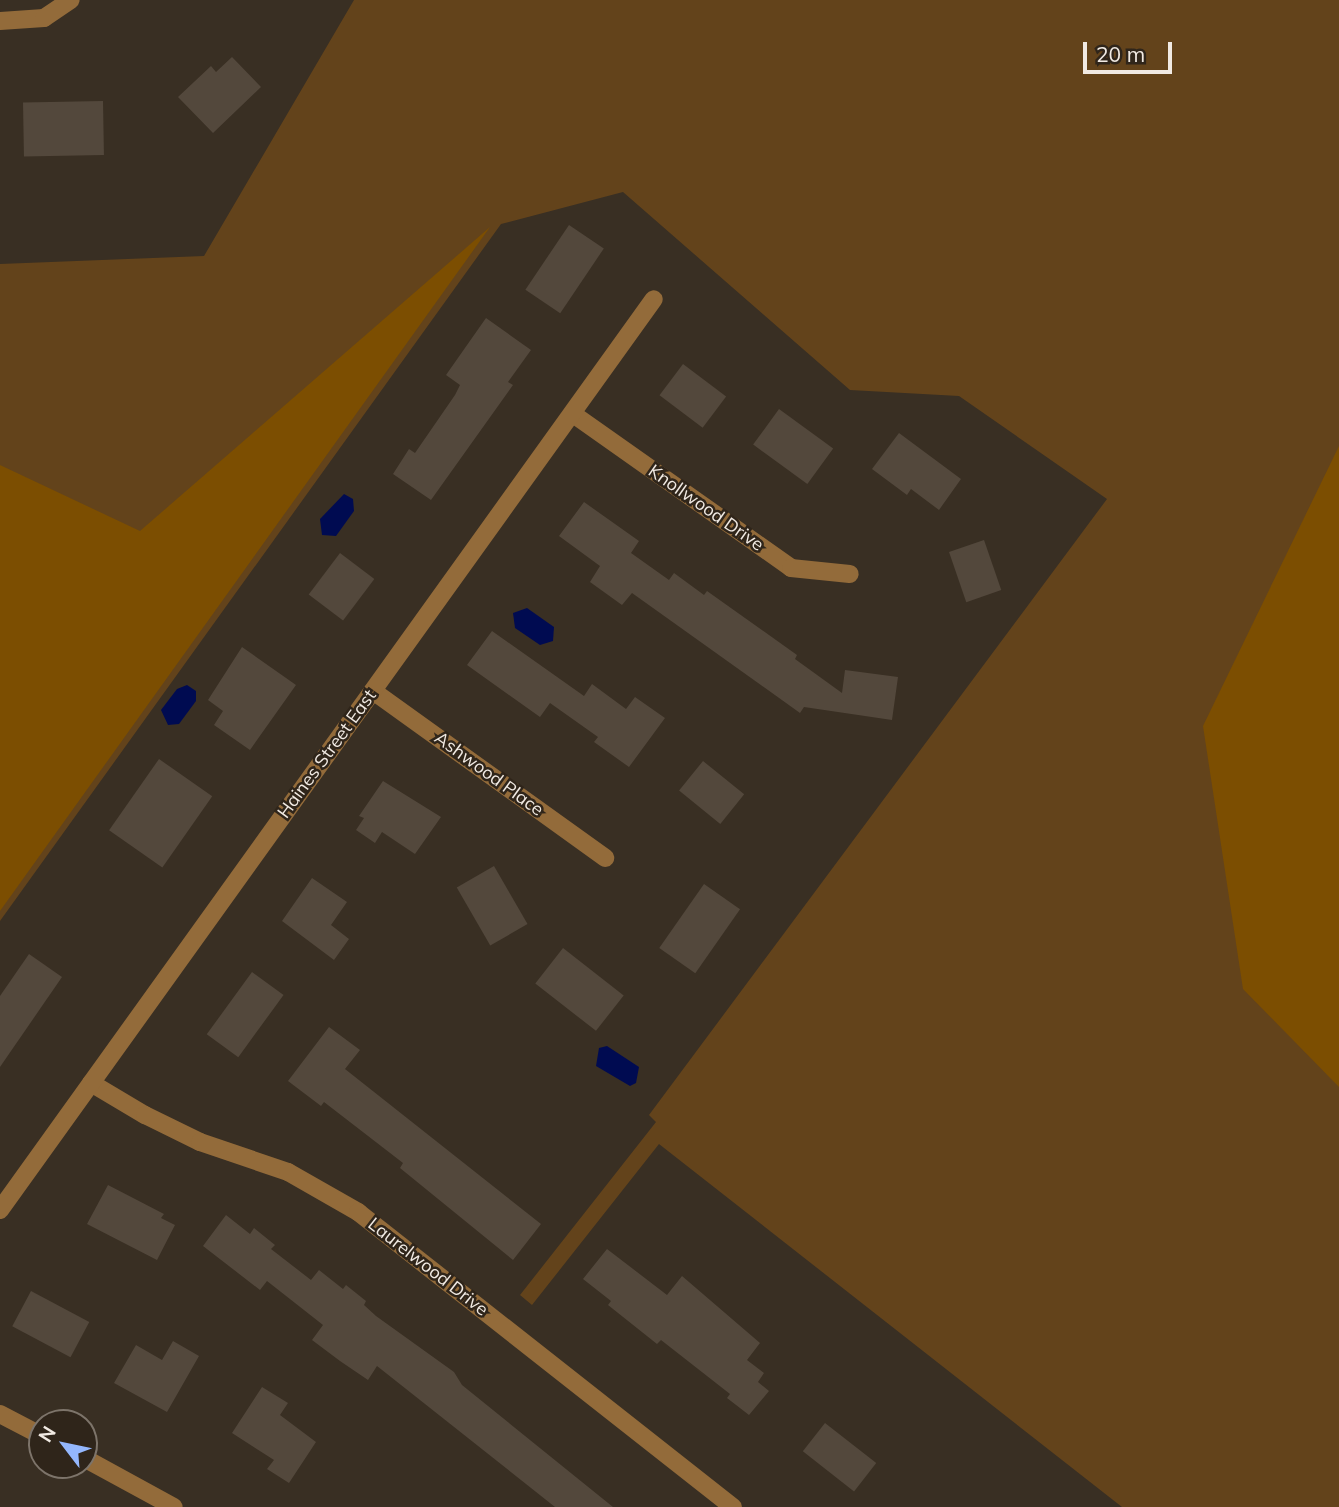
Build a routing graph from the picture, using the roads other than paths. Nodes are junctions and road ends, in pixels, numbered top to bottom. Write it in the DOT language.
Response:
graph roads {
  1 [pos="71,0"];
  2 [pos="0,21"];
  3 [pos="654,299"];
  4 [pos="573,414"];
  5 [pos="850,573"];
  6 [pos="373,691"];
  7 [pos="605,858"];
  8 [pos="91,1083"];
  9 [pos="0,1210"];
  10 [pos="0,1414"];
  11 [pos="28,1429"];
  12 [pos="98,1466"];
  13 [pos="174,1507"];
  14 [pos="733,1507"];
  1 -- 2 [label="street"];
  3 -- 4 [label="street, Haines Street East"];
  4 -- 5 [label="street, Knollwood Drive"];
  4 -- 6 [label="street, Haines Street East"];
  6 -- 7 [label="street, Ashwood Place"];
  6 -- 8 [label="street, Haines Street East"];
  8 -- 9 [label="street, Haines Street East"];
  8 -- 14 [label="street, Laurelwood Drive"];
  10 -- 11 [label="street"];
  12 -- 13 [label="street"];
}
